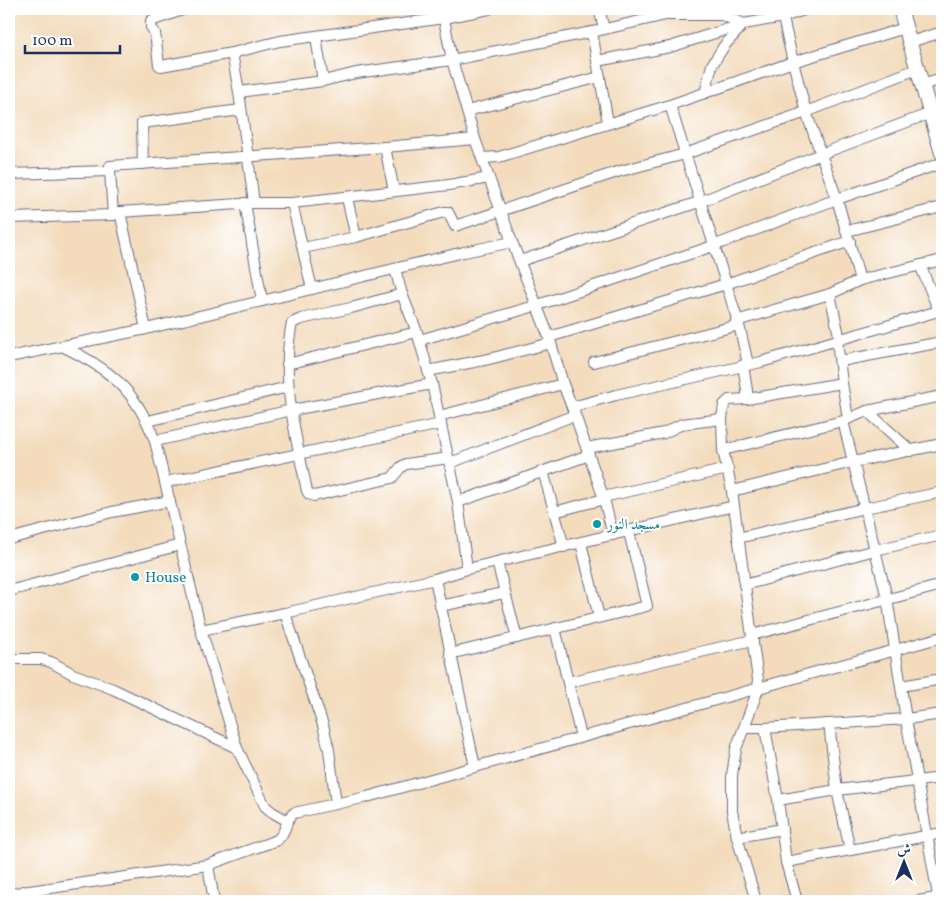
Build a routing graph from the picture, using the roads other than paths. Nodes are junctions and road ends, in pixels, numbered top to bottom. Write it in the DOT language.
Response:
graph roads {
  1 [pos="185,9"];
  2 [pos="489,9"];
  3 [pos="599,9"];
  4 [pos="807,9"];
  5 [pos="900,9"];
  6 [pos="698,11"];
  7 [pos="722,12"];
  8 [pos="443,13"];
  9 [pos="782,13"];
  10 [pos="744,24"];
  11 [pos="905,28"];
  12 [pos="604,29"];
  13 [pos="592,32"];
  14 [pos="942,32"];
  15 [pos="316,37"];
  16 [pos="910,42"];
  17 [pos="232,53"];
  18 [pos="452,60"];
  19 [pos="597,61"];
  20 [pos="793,62"];
  21 [pos="917,69"];
  22 [pos="600,77"];
  23 [pos="942,79"];
  24 [pos="323,81"];
  25 [pos="922,85"];
  26 [pos="239,92"];
  27 [pos="706,93"];
  28 [pos="670,105"];
  29 [pos="241,110"];
  30 [pos="467,111"];
  31 [pos="806,112"];
  32 [pos="931,113"];
  33 [pos="608,123"];
  34 [pos="938,127"];
  35 [pos="475,139"];
  36 [pos="385,147"];
  37 [pos="942,153"];
  38 [pos="685,154"];
  39 [pos="821,154"];
  40 [pos="248,157"];
  41 [pos="482,158"];
  42 [pos="942,163"];
  43 [pos="143,164"];
  44 [pos="110,171"];
  45 [pos="9,174"];
  46 [pos="488,178"];
  47 [pos="394,191"];
  48 [pos="347,198"];
  49 [pos="837,199"];
  50 [pos="699,202"];
  51 [pos="250,203"];
  52 [pos="292,204"];
  53 [pos="942,207"];
  54 [pos="500,211"];
  55 [pos="116,214"];
  56 [pos="9,218"];
  57 [pos="847,231"];
  58 [pos="356,237"];
  59 [pos="850,241"];
  60 [pos="512,242"];
  61 [pos="713,246"];
  62 [pos="303,248"];
  63 [pos="942,260"];
  64 [pos="520,261"];
  65 [pos="920,265"];
  66 [pos="395,269"];
  67 [pos="860,280"];
  68 [pos="726,284"];
  69 [pos="312,289"];
  70 [pos="402,294"];
  71 [pos="830,294"];
  72 [pos="262,302"];
  73 [pos="538,306"];
  74 [pos="941,311"];
  75 [pos="738,323"];
  76 [pos="146,329"];
  77 [pos="418,336"];
  78 [pos="550,340"];
  79 [pos="839,340"];
  80 [pos="942,342"];
  81 [pos="62,346"];
  82 [pos="9,357"];
  83 [pos="840,361"];
  84 [pos="594,362"];
  85 [pos="287,364"];
  86 [pos="745,365"];
  87 [pos="428,371"];
  88 [pos="842,383"];
  89 [pos="432,384"];
  90 [pos="563,384"];
  91 [pos="288,387"];
  92 [pos="942,396"];
  93 [pos="747,399"];
  94 [pos="292,410"];
  95 [pos="574,411"];
  96 [pos="867,412"];
  97 [pos="722,419"];
  98 [pos="846,419"];
  99 [pos="440,420"];
  100 [pos="148,422"];
  101 [pos="156,441"];
  102 [pos="942,444"];
  103 [pos="724,450"];
  104 [pos="588,451"];
  105 [pos="911,451"];
  106 [pos="300,454"];
  107 [pos="449,460"];
  108 [pos="853,462"];
  109 [pos="728,469"];
  110 [pos="543,471"];
  111 [pos="166,482"];
  112 [pos="732,491"];
  113 [pos="942,492"];
  114 [pos="603,498"];
  115 [pos="170,501"];
  116 [pos="458,502"];
  117 [pos="734,506"];
  118 [pos="865,508"];
  119 [pos="554,512"];
  120 [pos="629,532"];
  121 [pos="613,535"];
  122 [pos="942,535"];
  123 [pos="738,538"];
  124 [pos="9,539"];
  125 [pos="581,543"];
  126 [pos="180,545"];
  127 [pos="564,547"];
  128 [pos="875,550"];
  129 [pos="497,562"];
  130 [pos="467,569"];
  131 [pos="434,579"];
  132 [pos="942,584"];
  133 [pos="744,585"];
  134 [pos="9,591"];
  135 [pos="504,592"];
  136 [pos="887,598"];
  137 [pos="440,606"];
  138 [pos="284,613"];
  139 [pos="599,617"];
  140 [pos="555,628"];
  141 [pos="201,630"];
  142 [pos="942,637"];
  143 [pos="517,638"];
  144 [pos="752,638"];
  145 [pos="896,650"];
  146 [pos="450,654"];
  147 [pos="9,659"];
  148 [pos="942,679"];
  149 [pos="568,682"];
  150 [pos="901,686"];
  151 [pos="759,687"];
  152 [pos="942,714"];
  153 [pos="906,719"];
  154 [pos="829,724"];
  155 [pos="744,728"];
  156 [pos="765,728"];
  157 [pos="581,737"];
  158 [pos="237,748"];
  159 [pos="475,767"];
  160 [pos="942,778"];
  161 [pos="917,781"];
  162 [pos="837,790"];
  163 [pos="778,800"];
  164 [pos="336,804"];
  165 [pos="288,821"];
  166 [pos="782,829"];
  167 [pos="942,833"];
  168 [pos="737,837"];
  169 [pos="927,837"];
  170 [pos="850,850"];
  171 [pos="786,862"];
  172 [pos="208,865"];
  173 [pos="9,894"];
  174 [pos="24,896"];
  175 [pos="940,898"];
  176 [pos="214,901"];
  177 [pos="756,901"];
  178 [pos="797,901"];
  179 [pos="918,901"];
  1 -- 17 [label="street"];
  2 -- 8 [label="street"];
  3 -- 12 [label="street"];
  4 -- 9 [label="street"];
  5 -- 11 [label="highway"];
  6 -- 7 [label="street"];
  6 -- 12 [label="street"];
  7 -- 10 [label="street"];
  8 -- 15 [label="street"];
  8 -- 18 [label="street"];
  9 -- 10 [label="street"];
  9 -- 20 [label="street"];
  10 -- 19 [label="street"];
  10 -- 27 [label="street"];
  11 -- 16 [label="highway"];
  11 -- 20 [label="street"];
  12 -- 13 [label="street"];
  13 -- 18 [label="street"];
  13 -- 19 [label="street"];
  14 -- 16 [label="street"];
  15 -- 17 [label="street"];
  15 -- 24 [label="street"];
  16 -- 21 [label="highway"];
  17 -- 26 [label="street"];
  18 -- 24 [label="street"];
  18 -- 30 [label="street"];
  19 -- 22 [label="street"];
  20 -- 27 [label="street"];
  20 -- 31 [label="street"];
  21 -- 25 [label="highway"];
  21 -- 31 [label="street"];
  22 -- 30 [label="street"];
  22 -- 33 [label="street"];
  23 -- 25 [label="street"];
  24 -- 26 [label="street"];
  25 -- 32 [label="highway"];
  26 -- 29 [label="street"];
  27 -- 28 [label="street"];
  28 -- 33 [label="street"];
  28 -- 38 [label="street"];
  29 -- 40 [label="street"];
  29 -- 43 [label="street"];
  30 -- 35 [label="street"];
  31 -- 38 [label="street"];
  31 -- 39 [label="street"];
  32 -- 34 [label="highway"];
  32 -- 39 [label="street"];
  33 -- 41 [label="street"];
  34 -- 37 [label="highway"];
  35 -- 36 [label="street"];
  35 -- 41 [label="street"];
  36 -- 40 [label="street"];
  36 -- 47 [label="street"];
  38 -- 50 [label="street"];
  38 -- 54 [label="street"];
  39 -- 49 [label="street"];
  39 -- 50 [label="street"];
  40 -- 43 [label="street"];
  40 -- 51 [label="street"];
  41 -- 46 [label="street"];
  42 -- 49 [label="street"];
  43 -- 44 [label="street"];
  44 -- 45 [label="street"];
  44 -- 55 [label="street"];
  46 -- 47 [label="street"];
  46 -- 54 [label="street"];
  47 -- 48 [label="street"];
  48 -- 52 [label="street"];
  48 -- 58 [label="street"];
  49 -- 57 [label="street"];
  49 -- 61 [label="street"];
  50 -- 61 [label="street"];
  50 -- 64 [label="street"];
  51 -- 52 [label="street"];
  51 -- 55 [label="street"];
  51 -- 72 [label="street"];
  52 -- 62 [label="street"];
  53 -- 57 [label="street"];
  54 -- 58 [label="street"];
  54 -- 60 [label="street"];
  55 -- 56 [label="street"];
  55 -- 76 [label="street"];
  57 -- 59 [label="street"];
  58 -- 62 [label="street"];
  59 -- 67 [label="street"];
  59 -- 68 [label="street"];
  60 -- 64 [label="street"];
  60 -- 66 [label="street"];
  61 -- 68 [label="street"];
  61 -- 73 [label="street"];
  62 -- 69 [label="street"];
  63 -- 65 [label="street"];
  64 -- 73 [label="street"];
  65 -- 67 [label="street"];
  65 -- 74 [label="street"];
  66 -- 69 [label="street"];
  66 -- 70 [label="street"];
  67 -- 71 [label="street"];
  68 -- 75 [label="street"];
  68 -- 78 [label="street"];
  69 -- 72 [label="street"];
  70 -- 77 [label="street"];
  70 -- 85 [label="street"];
  71 -- 75 [label="street"];
  71 -- 79 [label="street"];
  72 -- 76 [label="street"];
  73 -- 77 [label="street"];
  73 -- 78 [label="street"];
  74 -- 79 [label="street"];
  75 -- 84 [label="street"];
  75 -- 86 [label="street"];
  76 -- 81 [label="street"];
  77 -- 85 [label="street"];
  77 -- 87 [label="street"];
  78 -- 87 [label="street"];
  78 -- 90 [label="street"];
  79 -- 83 [label="street"];
  79 -- 86 [label="street"];
  80 -- 83 [label="street"];
  81 -- 82 [label="street"];
  81 -- 100 [label="street"];
  83 -- 88 [label="street"];
  85 -- 91 [label="street"];
  86 -- 93 [label="street"];
  86 -- 95 [label="street"];
  87 -- 89 [label="street"];
  88 -- 93 [label="street"];
  88 -- 98 [label="street"];
  89 -- 94 [label="street"];
  89 -- 99 [label="street"];
  90 -- 95 [label="street"];
  90 -- 99 [label="street"];
  91 -- 94 [label="street"];
  91 -- 100 [label="street"];
  92 -- 96 [label="street"];
  93 -- 97 [label="street"];
  94 -- 101 [label="street"];
  94 -- 106 [label="street"];
  95 -- 104 [label="street"];
  95 -- 107 [label="street"];
  96 -- 98 [label="street"];
  96 -- 105 [label="street"];
  97 -- 103 [label="street"];
  97 -- 104 [label="street"];
  98 -- 103 [label="street"];
  98 -- 108 [label="street"];
  99 -- 106 [label="street"];
  99 -- 107 [label="street"];
  100 -- 101 [label="street"];
  101 -- 111 [label="street"];
  102 -- 105 [label="street"];
  103 -- 109 [label="street"];
  104 -- 110 [label="street"];
  104 -- 114 [label="street"];
  105 -- 108 [label="street"];
  106 -- 107 [label="street"];
  106 -- 111 [label="street"];
  107 -- 116 [label="street"];
  108 -- 112 [label="street"];
  108 -- 118 [label="street"];
  109 -- 112 [label="street"];
  109 -- 114 [label="street"];
  110 -- 116 [label="street"];
  110 -- 119 [label="street"];
  111 -- 115 [label="street"];
  112 -- 117 [label="street"];
  113 -- 118 [label="street"];
  114 -- 119 [label="street"];
  114 -- 121 [label="street"];
  115 -- 124 [label="street"];
  115 -- 126 [label="street"];
  116 -- 130 [label="street"];
  117 -- 120 [label="street"];
  117 -- 123 [label="street"];
  118 -- 123 [label="street"];
  118 -- 128 [label="street"];
  119 -- 127 [label="street"];
  120 -- 121 [label="street"];
  120 -- 139 [label="street"];
  121 -- 125 [label="street"];
  122 -- 128 [label="street"];
  123 -- 133 [label="street"];
  125 -- 127 [label="street"];
  125 -- 139 [label="street"];
  126 -- 134 [label="street"];
  126 -- 141 [label="street"];
  127 -- 129 [label="street"];
  128 -- 133 [label="street"];
  128 -- 136 [label="street"];
  129 -- 130 [label="street"];
  129 -- 135 [label="street"];
  130 -- 131 [label="street"];
  131 -- 137 [label="street"];
  131 -- 138 [label="street"];
  132 -- 136 [label="street"];
  133 -- 144 [label="street"];
  135 -- 137 [label="street"];
  135 -- 143 [label="street"];
  136 -- 144 [label="street"];
  136 -- 145 [label="street"];
  137 -- 146 [label="street"];
  138 -- 141 [label="street"];
  138 -- 164 [label="street"];
  139 -- 140 [label="street"];
  140 -- 143 [label="street"];
  140 -- 149 [label="street"];
  141 -- 158 [label="street"];
  142 -- 145 [label="street"];
  143 -- 146 [label="street"];
  144 -- 149 [label="street"];
  144 -- 151 [label="street"];
  145 -- 150 [label="street"];
  145 -- 151 [label="street"];
  146 -- 159 [label="street"];
  147 -- 158 [label="street"];
  148 -- 150 [label="street"];
  149 -- 157 [label="street"];
  150 -- 153 [label="street"];
  151 -- 155 [label="street"];
  151 -- 157 [label="street"];
  152 -- 153 [label="street"];
  153 -- 154 [label="street"];
  153 -- 161 [label="street"];
  154 -- 156 [label="street"];
  154 -- 162 [label="street"];
  155 -- 156 [label="street"];
  155 -- 168 [label="street"];
  156 -- 163 [label="street"];
  157 -- 159 [label="street"];
  158 -- 165 [label="street"];
  159 -- 164 [label="street"];
  160 -- 161 [label="street"];
  161 -- 162 [label="street"];
  161 -- 169 [label="street"];
  162 -- 163 [label="street"];
  162 -- 170 [label="street"];
  163 -- 166 [label="street"];
  164 -- 165 [label="street"];
  165 -- 172 [label="street"];
  166 -- 168 [label="street"];
  166 -- 171 [label="street"];
  167 -- 169 [label="street"];
  168 -- 177 [label="street"];
  169 -- 170 [label="street"];
  169 -- 175 [label="street"];
  170 -- 171 [label="street"];
  171 -- 178 [label="street"];
  172 -- 174 [label="street"];
  172 -- 176 [label="street"];
  173 -- 174 [label="street"];
  175 -- 179 [label="street"];
}
